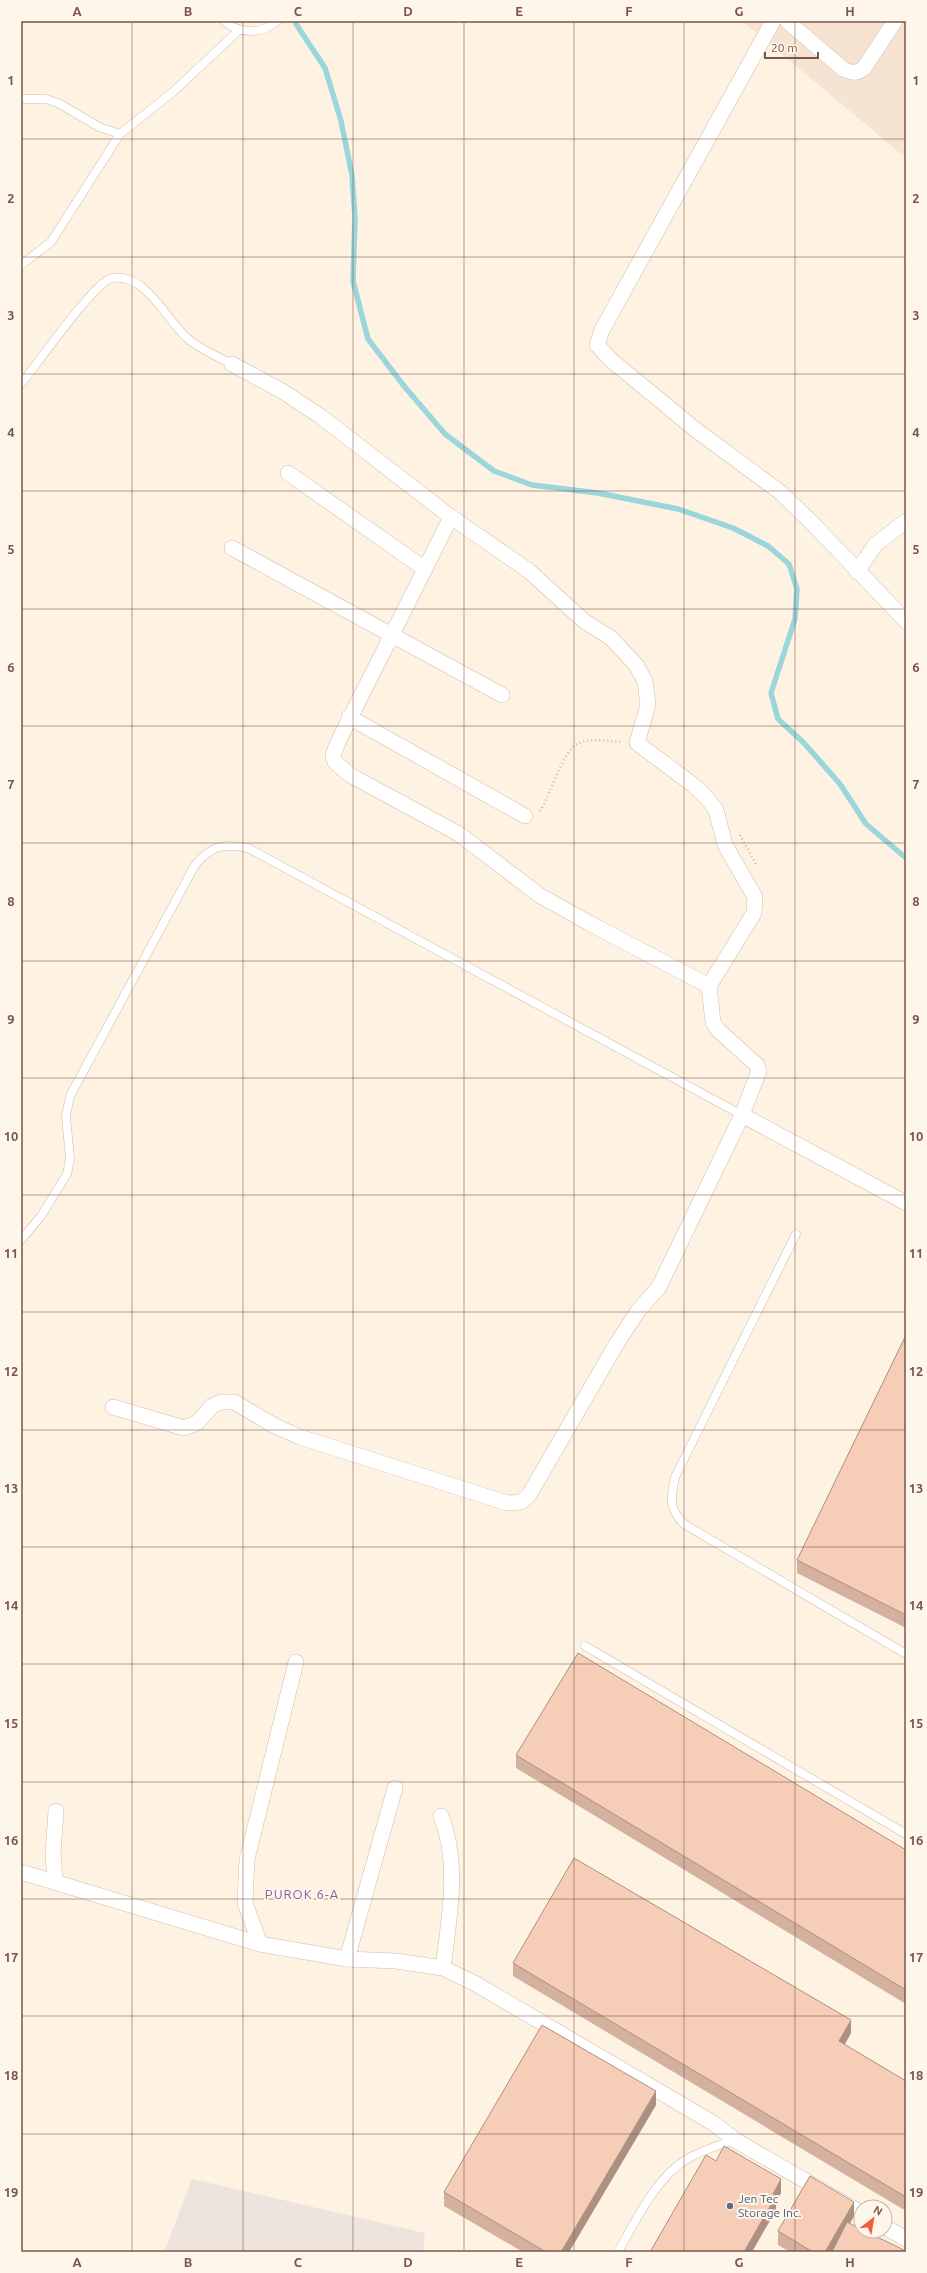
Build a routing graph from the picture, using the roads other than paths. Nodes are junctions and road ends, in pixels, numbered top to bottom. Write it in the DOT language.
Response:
graph roads {
  1 [pos="224,21"];
  2 [pos="277,21"];
  3 [pos="772,21"];
  4 [pos="787,21"];
  5 [pos="894,21"];
  6 [pos="239,30"];
  7 [pos="21,99"];
  8 [pos="120,134"];
  9 [pos="21,265"];
  10 [pos="232,364"];
  11 [pos="21,384"];
  12 [pos="288,473"];
  13 [pos="451,517"];
  14 [pos="906,521"];
  15 [pos="232,548"];
  16 [pos="425,569"];
  17 [pos="857,572"];
  18 [pos="906,621"];
  19 [pos="390,634"];
  20 [pos="502,695"];
  21 [pos="349,717"];
  22 [pos="525,816"];
  23 [pos="709,986"];
  24 [pos="742,1115"];
  25 [pos="906,1203"];
  26 [pos="796,1234"];
  27 [pos="21,1240"];
  28 [pos="113,1408"];
  29 [pos="585,1646"];
  30 [pos="906,1654"];
  31 [pos="296,1662"];
  32 [pos="395,1788"];
  33 [pos="56,1810"];
  34 [pos="441,1816"];
  35 [pos="906,1834"];
  36 [pos="21,1872"];
  37 [pos="55,1881"];
  38 [pos="260,1944"];
  39 [pos="347,1959"];
  40 [pos="443,1968"];
  41 [pos="734,2140"];
  42 [pos="853,2208"];
  43 [pos="893,2232"];
  44 [pos="906,2239"];
  45 [pos="618,2252"];
  1 -- 6 [label="lane"];
  2 -- 6 [label="lane"];
  3 -- 17 [label="street"];
  4 -- 5 [label="street"];
  6 -- 8 [label="lane"];
  7 -- 8 [label="lane"];
  8 -- 9 [label="lane"];
  10 -- 11 [label="lane"];
  10 -- 13 [label="street"];
  12 -- 16 [label="street"];
  13 -- 16 [label="street"];
  13 -- 23 [label="street"];
  14 -- 17 [label="street"];
  15 -- 19 [label="street"];
  16 -- 19 [label="street"];
  17 -- 18 [label="street"];
  19 -- 20 [label="street"];
  19 -- 21 [label="street"];
  21 -- 22 [label="street"];
  21 -- 23 [label="street"];
  23 -- 24 [label="street"];
  24 -- 25 [label="street"];
  24 -- 27 [label="lane"];
  24 -- 28 [label="street"];
  26 -- 30 [label="lane"];
  29 -- 35 [label="lane"];
  31 -- 38 [label="street"];
  32 -- 39 [label="street"];
  33 -- 37 [label="street"];
  34 -- 40 [label="street"];
  36 -- 37 [label="street"];
  37 -- 38 [label="street"];
  38 -- 39 [label="street"];
  39 -- 40 [label="street"];
  40 -- 41 [label="street"];
  41 -- 42 [label="street"];
  41 -- 45 [label="lane"];
  43 -- 44 [label="street"];
}
